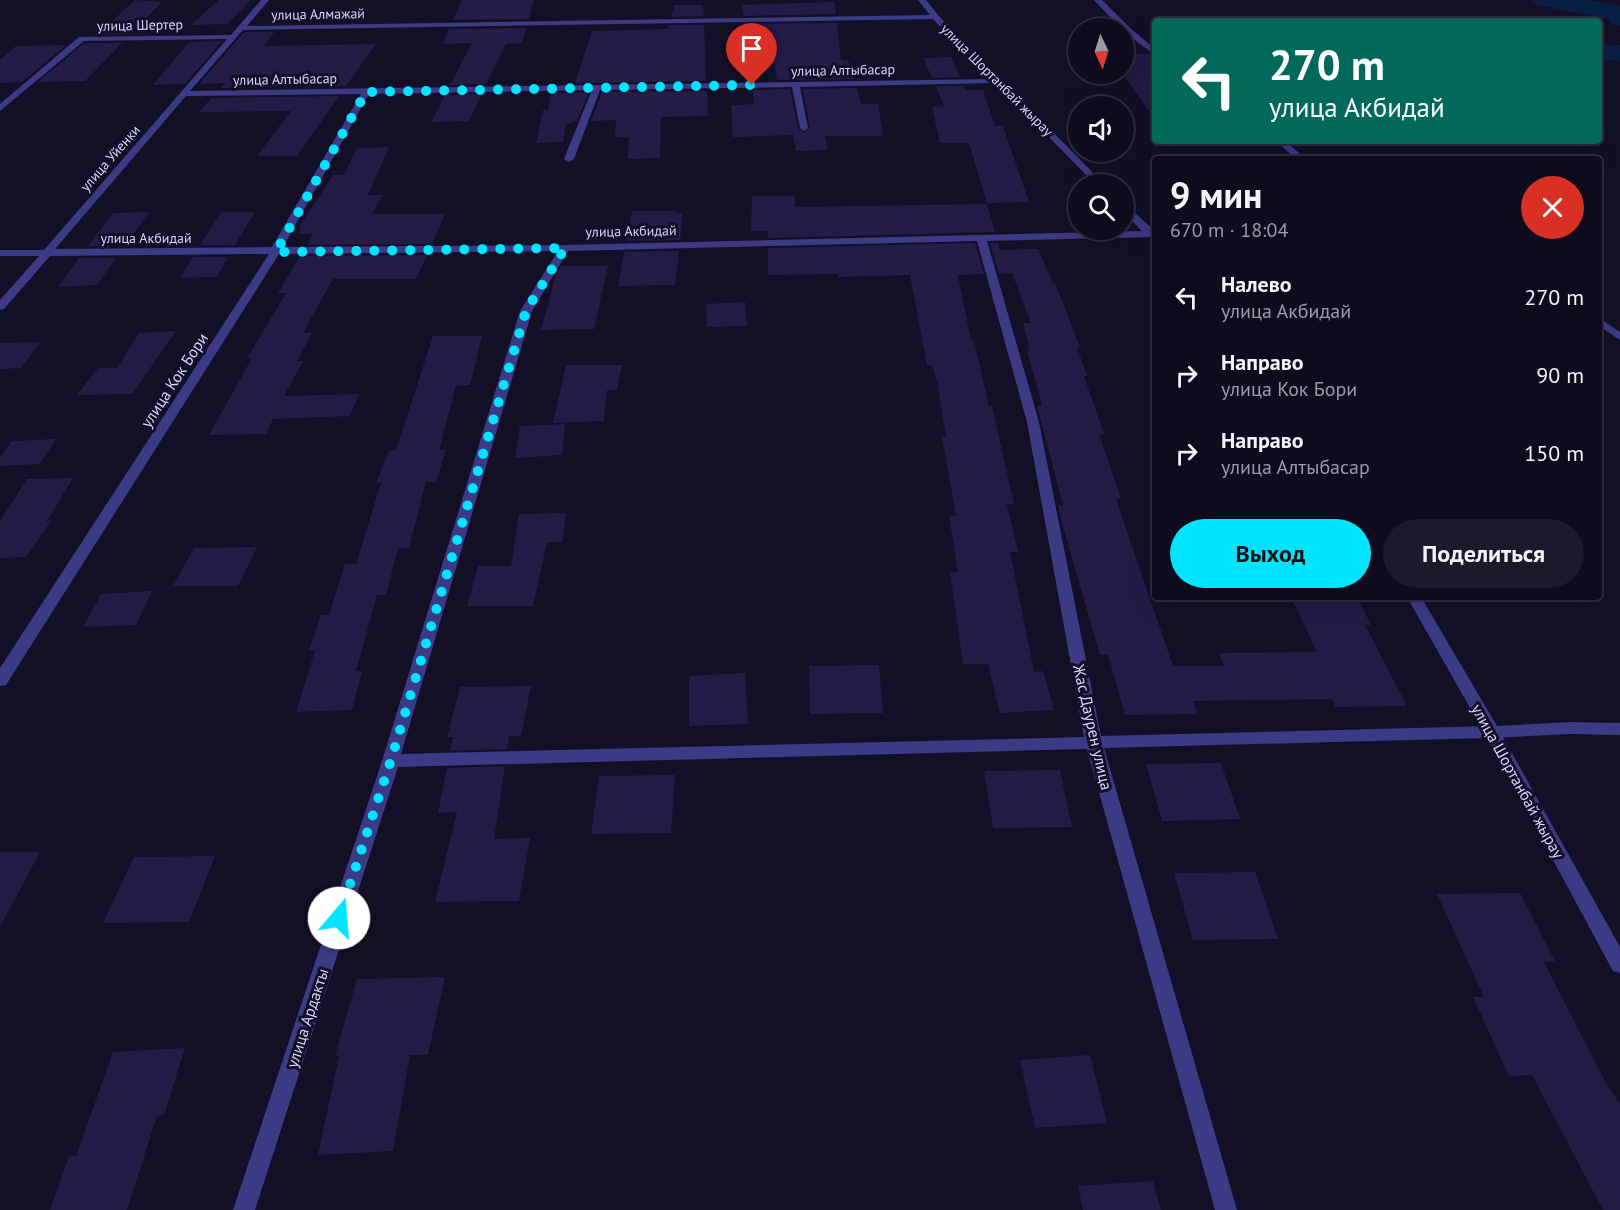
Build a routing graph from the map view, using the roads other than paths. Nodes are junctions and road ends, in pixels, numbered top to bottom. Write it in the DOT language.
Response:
graph roads {
  1 [pos="265,0"];
  2 [pos="922,0"];
  3 [pos="1098,0"];
  4 [pos="935,17"];
  5 [pos="240,28"];
  6 [pos="233,37"];
  7 [pos="1152,51"];
  8 [pos="998,81"];
  9 [pos="796,85"];
  10 [pos="597,88"];
  11 [pos="366,92"];
  12 [pos="184,94"];
  13 [pos="0,108"];
  14 [pos="804,128"];
  15 [pos="1284,144"];
  16 [pos="1298,156"];
  17 [pos="569,159"];
  18 [pos="1090,174"];
  19 [pos="1134,217"];
  20 [pos="1152,234"];
  21 [pos="981,238"];
  22 [pos="565,248"];
  23 [pos="276,252"];
  24 [pos="0,253"];
  25 [pos="44,253"];
  26 [pos="0,307"];
  27 [pos="1602,323"];
  28 [pos="1620,337"];
  29 [pos="1416,600"];
  30 [pos="0,681"];
  31 [pos="1620,729"];
  32 [pos="1492,732"];
  33 [pos="1094,744"];
  34 [pos="391,760"];
  35 [pos="1620,965"];
  36 [pos="244,1210"];
  37 [pos="1226,1210"];
  1 -- 5 [label="street, улица Уйенки"];
  2 -- 4 [label="street, улица Шортанбай жырау"];
  3 -- 7 [label="street"];
  4 -- 5 [label="street, улица Алмажай"];
  4 -- 8 [label="street, улица Шортанбай жырау"];
  5 -- 6 [label="street, улица Уйенки"];
  6 -- 12 [label="street, улица Уйенки"];
  6 -- 13 [label="street, улица Шертер"];
  8 -- 9 [label="street, улица Алтыбасар"];
  8 -- 18 [label="street, улица Шортанбай жырау"];
  9 -- 10 [label="street, улица Алтыбасар"];
  9 -- 14 [label="street"];
  10 -- 11 [label="street, улица Алтыбасар"];
  10 -- 17 [label="street"];
  11 -- 12 [label="street, улица Алтыбасар"];
  11 -- 23 [label="street, улица Кок Бори"];
  12 -- 25 [label="street, улица Уйенки"];
  15 -- 16 [label="street"];
  19 -- 20 [label="street"];
  20 -- 21 [label="street, улица Акбидай"];
  21 -- 22 [label="street, улица Акбидай"];
  21 -- 33 [label="street, Жас Даурен улица"];
  22 -- 23 [label="street, улица Акбидай"];
  22 -- 34 [label="street, улица Ардакты"];
  23 -- 25 [label="street, улица Акбидай"];
  23 -- 30 [label="street, улица Кок Бори"];
  24 -- 25 [label="street, улица Акбидай"];
  25 -- 26 [label="street, улица Уйенки"];
  27 -- 28 [label="street"];
  29 -- 32 [label="street, улица Шортанбай жырау"];
  31 -- 32 [label="street"];
  32 -- 33 [label="street"];
  32 -- 35 [label="street, улица Шортанбай жырау"];
  33 -- 34 [label="street"];
  33 -- 37 [label="street, Жас Даурен улица"];
  34 -- 36 [label="street, улица Ардакты"];
}
